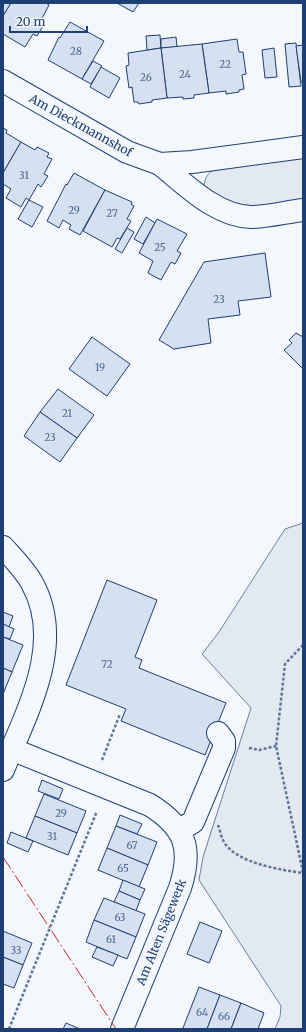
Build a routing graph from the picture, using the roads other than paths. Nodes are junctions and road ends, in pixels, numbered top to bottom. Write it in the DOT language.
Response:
graph roads {
  1 [pos="3,81"];
  2 [pos="303,147"];
  3 [pos="160,164"];
  4 [pos="303,210"];
  5 [pos="3,548"];
  6 [pos="218,733"];
  7 [pos="12,749"];
  8 [pos="3,770"];
  9 [pos="179,830"];
  10 [pos="122,1029"];
  1 -- 3 [label="street, Am Dieckmannshof"];
  2 -- 3 [label="street, Am Dieckmannshof"];
  3 -- 4 [label="street, Am Dieckmannshof"];
  5 -- 7 [label="street"];
  6 -- 9 [label="street"];
  7 -- 8 [label="street"];
  7 -- 9 [label="street, Am Alten Sägewerk"];
  9 -- 10 [label="street, Am Alten Sägewerk"];
}
